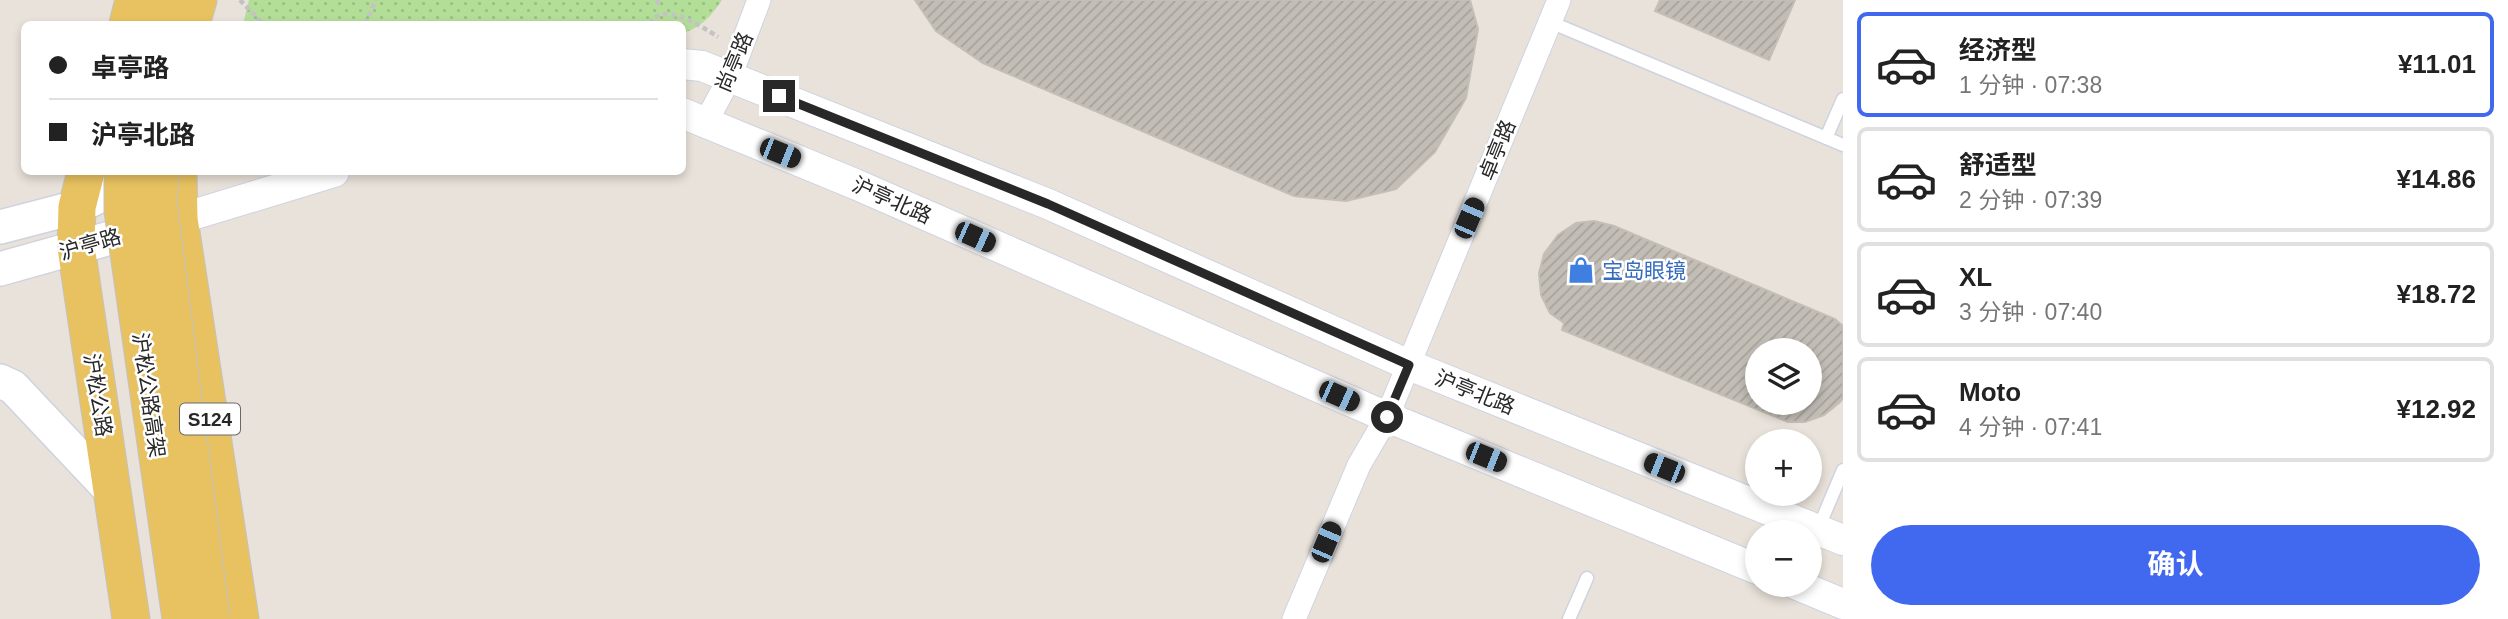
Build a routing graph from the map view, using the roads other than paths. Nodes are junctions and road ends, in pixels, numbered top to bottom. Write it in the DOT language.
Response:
graph roads {
  1 [pos="134,0"];
  2 [pos="162,0"];
  3 [pos="198,0"];
  4 [pos="217,0"];
  5 [pos="759,0"];
  6 [pos="1559,0"];
  7 [pos="129,21"];
  8 [pos="156,21"];
  9 [pos="192,21"];
  10 [pos="212,21"];
  11 [pos="1550,22"];
  12 [pos="686,64"];
  13 [pos="735,64"];
  14 [pos="1843,99"];
  15 [pos="694,117"];
  16 [pos="1826,138"];
  17 [pos="1843,145"];
  18 [pos="85,175"];
  19 [pos="123,175"];
  20 [pos="144,175"];
  21 [pos="160,175"];
  22 [pos="178,175"];
  23 [pos="324,175"];
  24 [pos="77,206"];
  25 [pos="179,219"];
  26 [pos="0,227"];
  27 [pos="76,247"];
  28 [pos="0,269"];
  29 [pos="1409,365"];
  30 [pos="0,381"];
  31 [pos="1387,417"];
  32 [pos="1843,470"];
  33 [pos="113,493"];
  34 [pos="1823,539"];
  35 [pos="1745,564"];
  36 [pos="1587,578"];
  37 [pos="1822,595"];
  38 [pos="1843,604"];
  39 [pos="131,619"];
  40 [pos="181,619"];
  41 [pos="211,619"];
  42 [pos="240,619"];
  43 [pos="1294,619"];
  44 [pos="1569,619"];
  1 -- 7 [label="main road"];
  2 -- 8 [label="main road"];
  3 -- 9 [label="main road"];
  4 -- 10 [label="main road"];
  5 -- 13 [label="street, 尚亭路"];
  6 -- 11 [label="street, 卓亭路"];
  11 -- 16 [label="lane"];
  11 -- 29 [label="street, 卓亭路"];
  12 -- 13 [label="street, 沪亭北路"];
  13 -- 15 [label="street, 尚亭路"];
  13 -- 29 [label="street, 沪亭北路"];
  14 -- 16 [label="lane"];
  15 -- 31 [label="street, 沪亭北路"];
  16 -- 17 [label="lane"];
  18 -- 24 [label="main road, 沪松公路"];
  19 -- 40 [label="main road, 沪松公路高架, bridge"];
  20 -- 24 [label="main road, 沪亭路"];
  21 -- 41 [label="main road, 沪松公路高架, bridge"];
  22 -- 25 [label="main road, S124"];
  23 -- 25 [label="street"];
  24 -- 26 [label="main road, 沪亭路"];
  24 -- 27 [label="main road, 沪松公路"];
  25 -- 27 [label="main road, 沪亭路"];
  25 -- 42 [label="main road, S124"];
  27 -- 28 [label="main road, 沪亭路"];
  27 -- 33 [label="main road, 沪松公路"];
  29 -- 31 [label="street, 卓亭路"];
  29 -- 34 [label="street, 沪亭北路"];
  30 -- 33 [label="main road"];
  31 -- 35 [label="street, 沪亭北路"];
  31 -- 43 [label="street, 卓亭路"];
  32 -- 34 [label="lane"];
  33 -- 39 [label="main road, 沪松公路"];
  36 -- 44 [label="lane"];
  37 -- 38 [label="street"];
}
